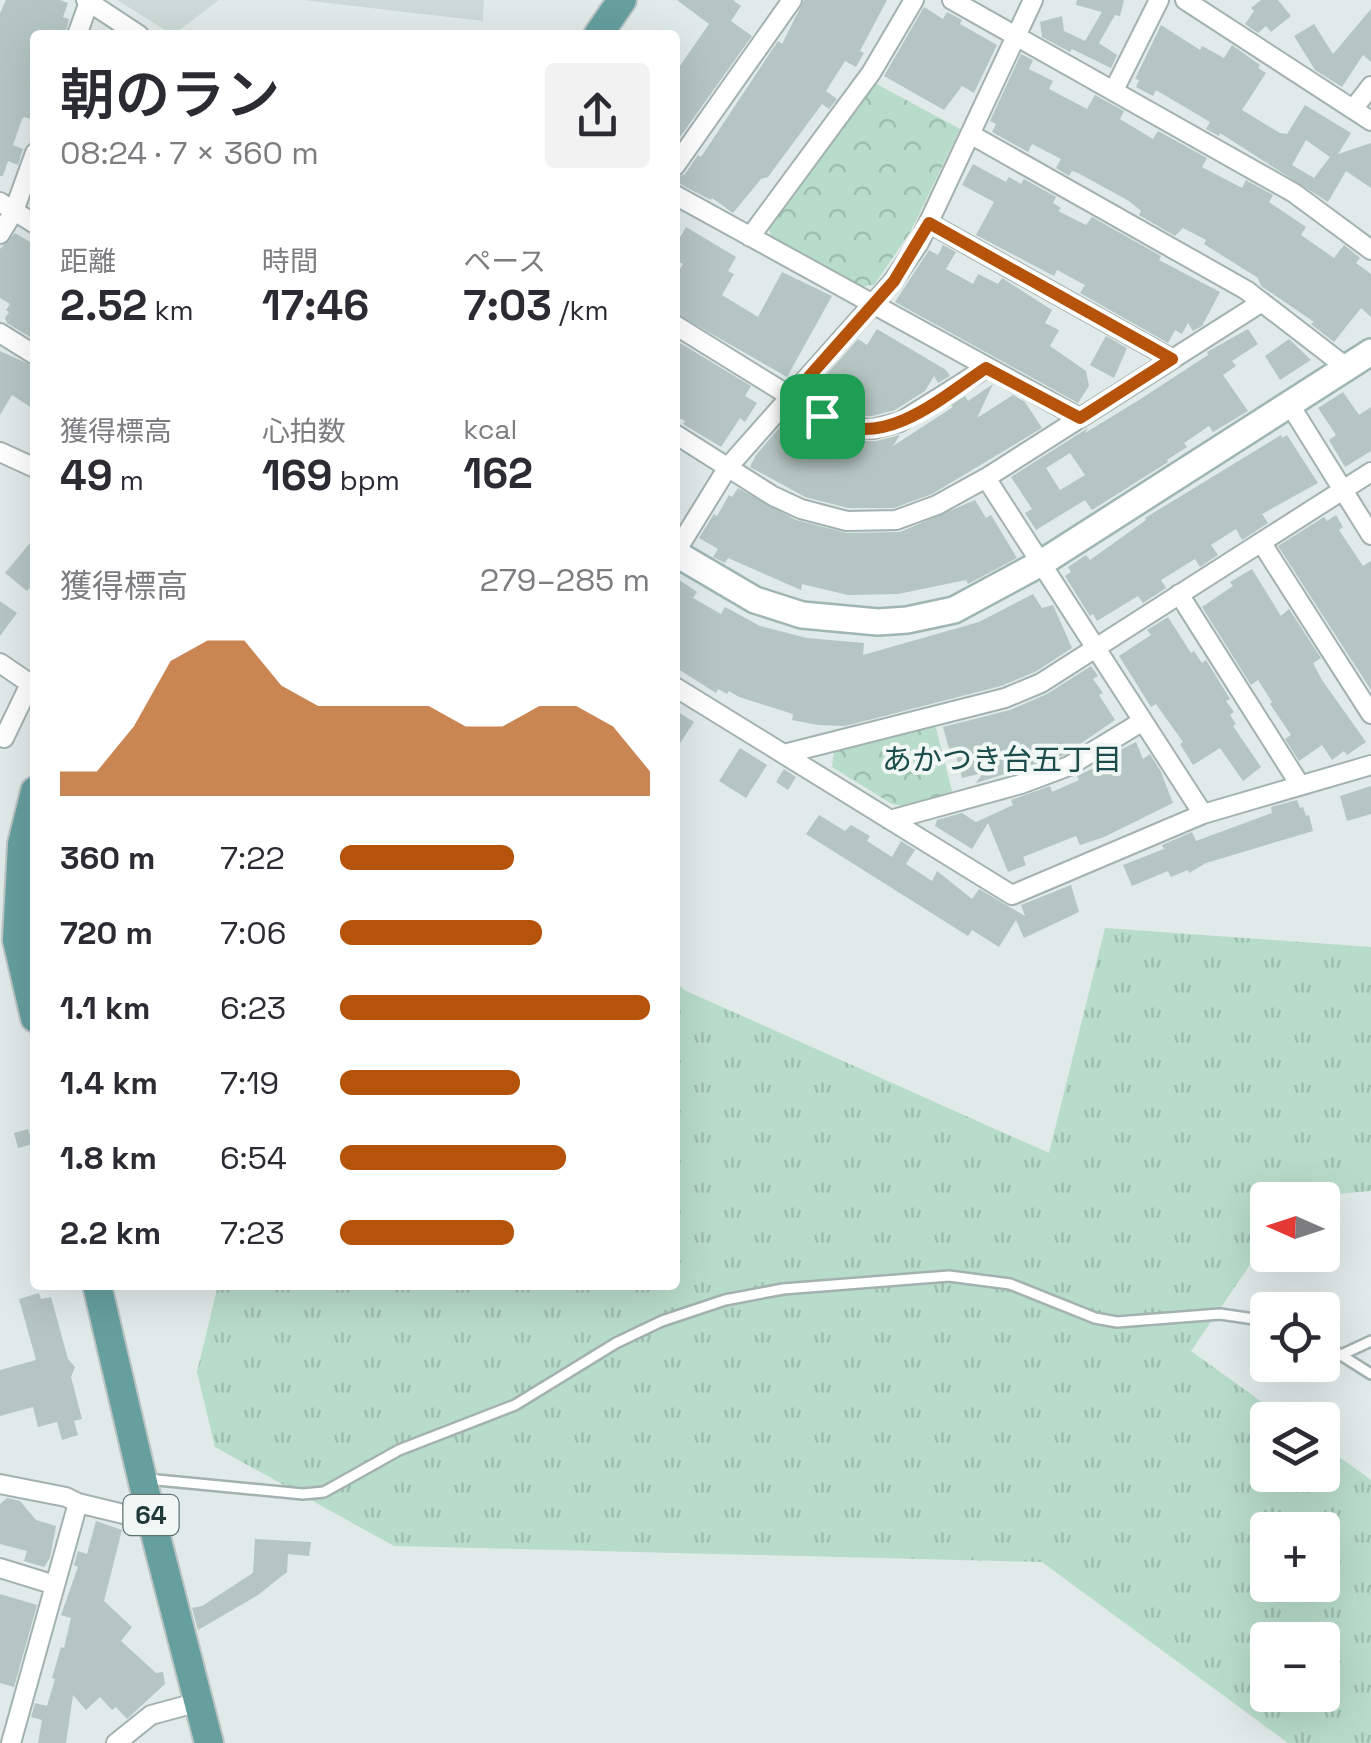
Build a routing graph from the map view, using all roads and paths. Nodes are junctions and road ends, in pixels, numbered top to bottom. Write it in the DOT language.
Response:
graph roads {
  1 [pos="622,0"];
  2 [pos="792,0"];
  3 [pos="914,0"];
  4 [pos="952,0"];
  5 [pos="1033,0"];
  6 [pos="1159,0"];
  7 [pos="1185,0"];
  8 [pos="87,1"];
  9 [pos="78,30"];
  10 [pos="131,30"];
  11 [pos="601,30"];
  12 [pos="1018,36"];
  13 [pos="1371,86"];
  14 [pos="1114,90"];
  15 [pos="1354,108"];
  16 [pos="1371,121"];
  17 [pos="970,134"];
  18 [pos="680,159"];
  19 [pos="30,162"];
  20 [pos="680,198"];
  21 [pos="7,206"];
  22 [pos="30,221"];
  23 [pos="929,223"];
  24 [pos="0,234"];
  25 [pos="750,237"];
  26 [pos="1371,250"];
  27 [pos="1262,302"];
  28 [pos="873,305"];
  29 [pos="680,328"];
  30 [pos="0,333"];
  31 [pos="30,352"];
  32 [pos="1371,352"];
  33 [pos="1172,359"];
  34 [pos="1346,367"];
  35 [pos="986,368"];
  36 [pos="791,397"];
  37 [pos="1290,405"];
  38 [pos="1080,418"];
  39 [pos="680,437"];
  40 [pos="0,452"];
  41 [pos="30,466"];
  42 [pos="728,467"];
  43 [pos="1371,472"];
  44 [pos="986,478"];
  45 [pos="1342,490"];
  46 [pos="1371,534"];
  47 [pos="1261,542"];
  48 [pos="680,545"];
  49 [pos="680,556"];
  50 [pos="1043,562"];
  51 [pos="1179,594"];
  52 [pos="1097,648"];
  53 [pos="0,663"];
  54 [pos="30,684"];
  55 [pos="30,689"];
  56 [pos="680,690"];
  57 [pos="1371,714"];
  58 [pos="1144,721"];
  59 [pos="4,738"];
  60 [pos="784,754"];
  61 [pos="1371,765"];
  62 [pos="1300,786"];
  63 [pos="30,811"];
  64 [pos="1203,814"];
  65 [pos="890,820"];
  66 [pos="9,942"];
  67 [pos="30,1003"];
  68 [pos="99,1290"];
  69 [pos="1250,1318"];
  70 [pos="1371,1342"];
  71 [pos="1340,1352"];
  72 [pos="1343,1354"];
  73 [pos="1371,1374"];
  74 [pos="144,1479"];
  75 [pos="0,1484"];
  76 [pos="78,1503"];
  77 [pos="152,1521"];
  78 [pos="0,1568"];
  79 [pos="55,1585"];
  80 [pos="199,1702"];
  81 [pos="11,1743"];
  82 [pos="116,1743"];
  83 [pos="209,1743"];
  1 -- 11 [label="main road"];
  2 -- 18 [label="street"];
  3 -- 25 [label="street"];
  4 -- 12 [label="street"];
  5 -- 12 [label="street"];
  6 -- 14 [label="street"];
  7 -- 15 [label="street"];
  8 -- 9 [label="street"];
  8 -- 10 [label="street"];
  12 -- 14 [label="street"];
  12 -- 17 [label="street"];
  13 -- 15 [label="street"];
  14 -- 26 [label="street"];
  15 -- 16 [label="street"];
  17 -- 23 [label="street"];
  17 -- 27 [label="street"];
  19 -- 21 [label="street"];
  20 -- 25 [label="street"];
  21 -- 22 [label="street"];
  21 -- 24 [label="street"];
  23 -- 28 [label="street"];
  23 -- 33 [label="street"];
  25 -- 28 [label="street"];
  27 -- 33 [label="street"];
  27 -- 34 [label="street"];
  28 -- 35 [label="street"];
  28 -- 36 [label="street"];
  29 -- 36 [label="street"];
  30 -- 31 [label="street"];
  32 -- 34 [label="street"];
  33 -- 38 [label="street"];
  34 -- 37 [label="street"];
  35 -- 36 [label="street"];
  35 -- 38 [label="street"];
  36 -- 42 [label="street"];
  37 -- 45 [label="street"];
  37 -- 50 [label="street"];
  38 -- 44 [label="street"];
  39 -- 42 [label="street"];
  40 -- 41 [label="street"];
  42 -- 44 [label="street"];
  42 -- 48 [label="street"];
  43 -- 45 [label="street"];
  44 -- 50 [label="street"];
  45 -- 46 [label="street"];
  45 -- 47 [label="street"];
  47 -- 51 [label="street"];
  47 -- 57 [label="street"];
  49 -- 50 [label="street"];
  50 -- 52 [label="street"];
  51 -- 52 [label="street"];
  51 -- 62 [label="street"];
  52 -- 58 [label="street"];
  52 -- 60 [label="street"];
  53 -- 54 [label="street"];
  55 -- 59 [label="street"];
  56 -- 60 [label="street"];
  58 -- 64 [label="street"];
  58 -- 65 [label="street"];
  60 -- 65 [label="street"];
  61 -- 62 [label="street"];
  62 -- 64 [label="street"];
  63 -- 66 [label="main road"];
  64 -- 65 [label="street"];
  66 -- 67 [label="main road"];
  68 -- 74 [label="main road, 64"];
  69 -- 74 [label="lane"];
  70 -- 72 [label="lane"];
  71 -- 72 [label="lane"];
  72 -- 73 [label="lane"];
  74 -- 77 [label="main road, 64"];
  75 -- 76 [label="street"];
  76 -- 77 [label="street"];
  76 -- 79 [label="street"];
  77 -- 80 [label="main road, 64"];
  78 -- 79 [label="street"];
  79 -- 81 [label="street"];
  80 -- 82 [label="street"];
  80 -- 83 [label="main road, 64"];
}
